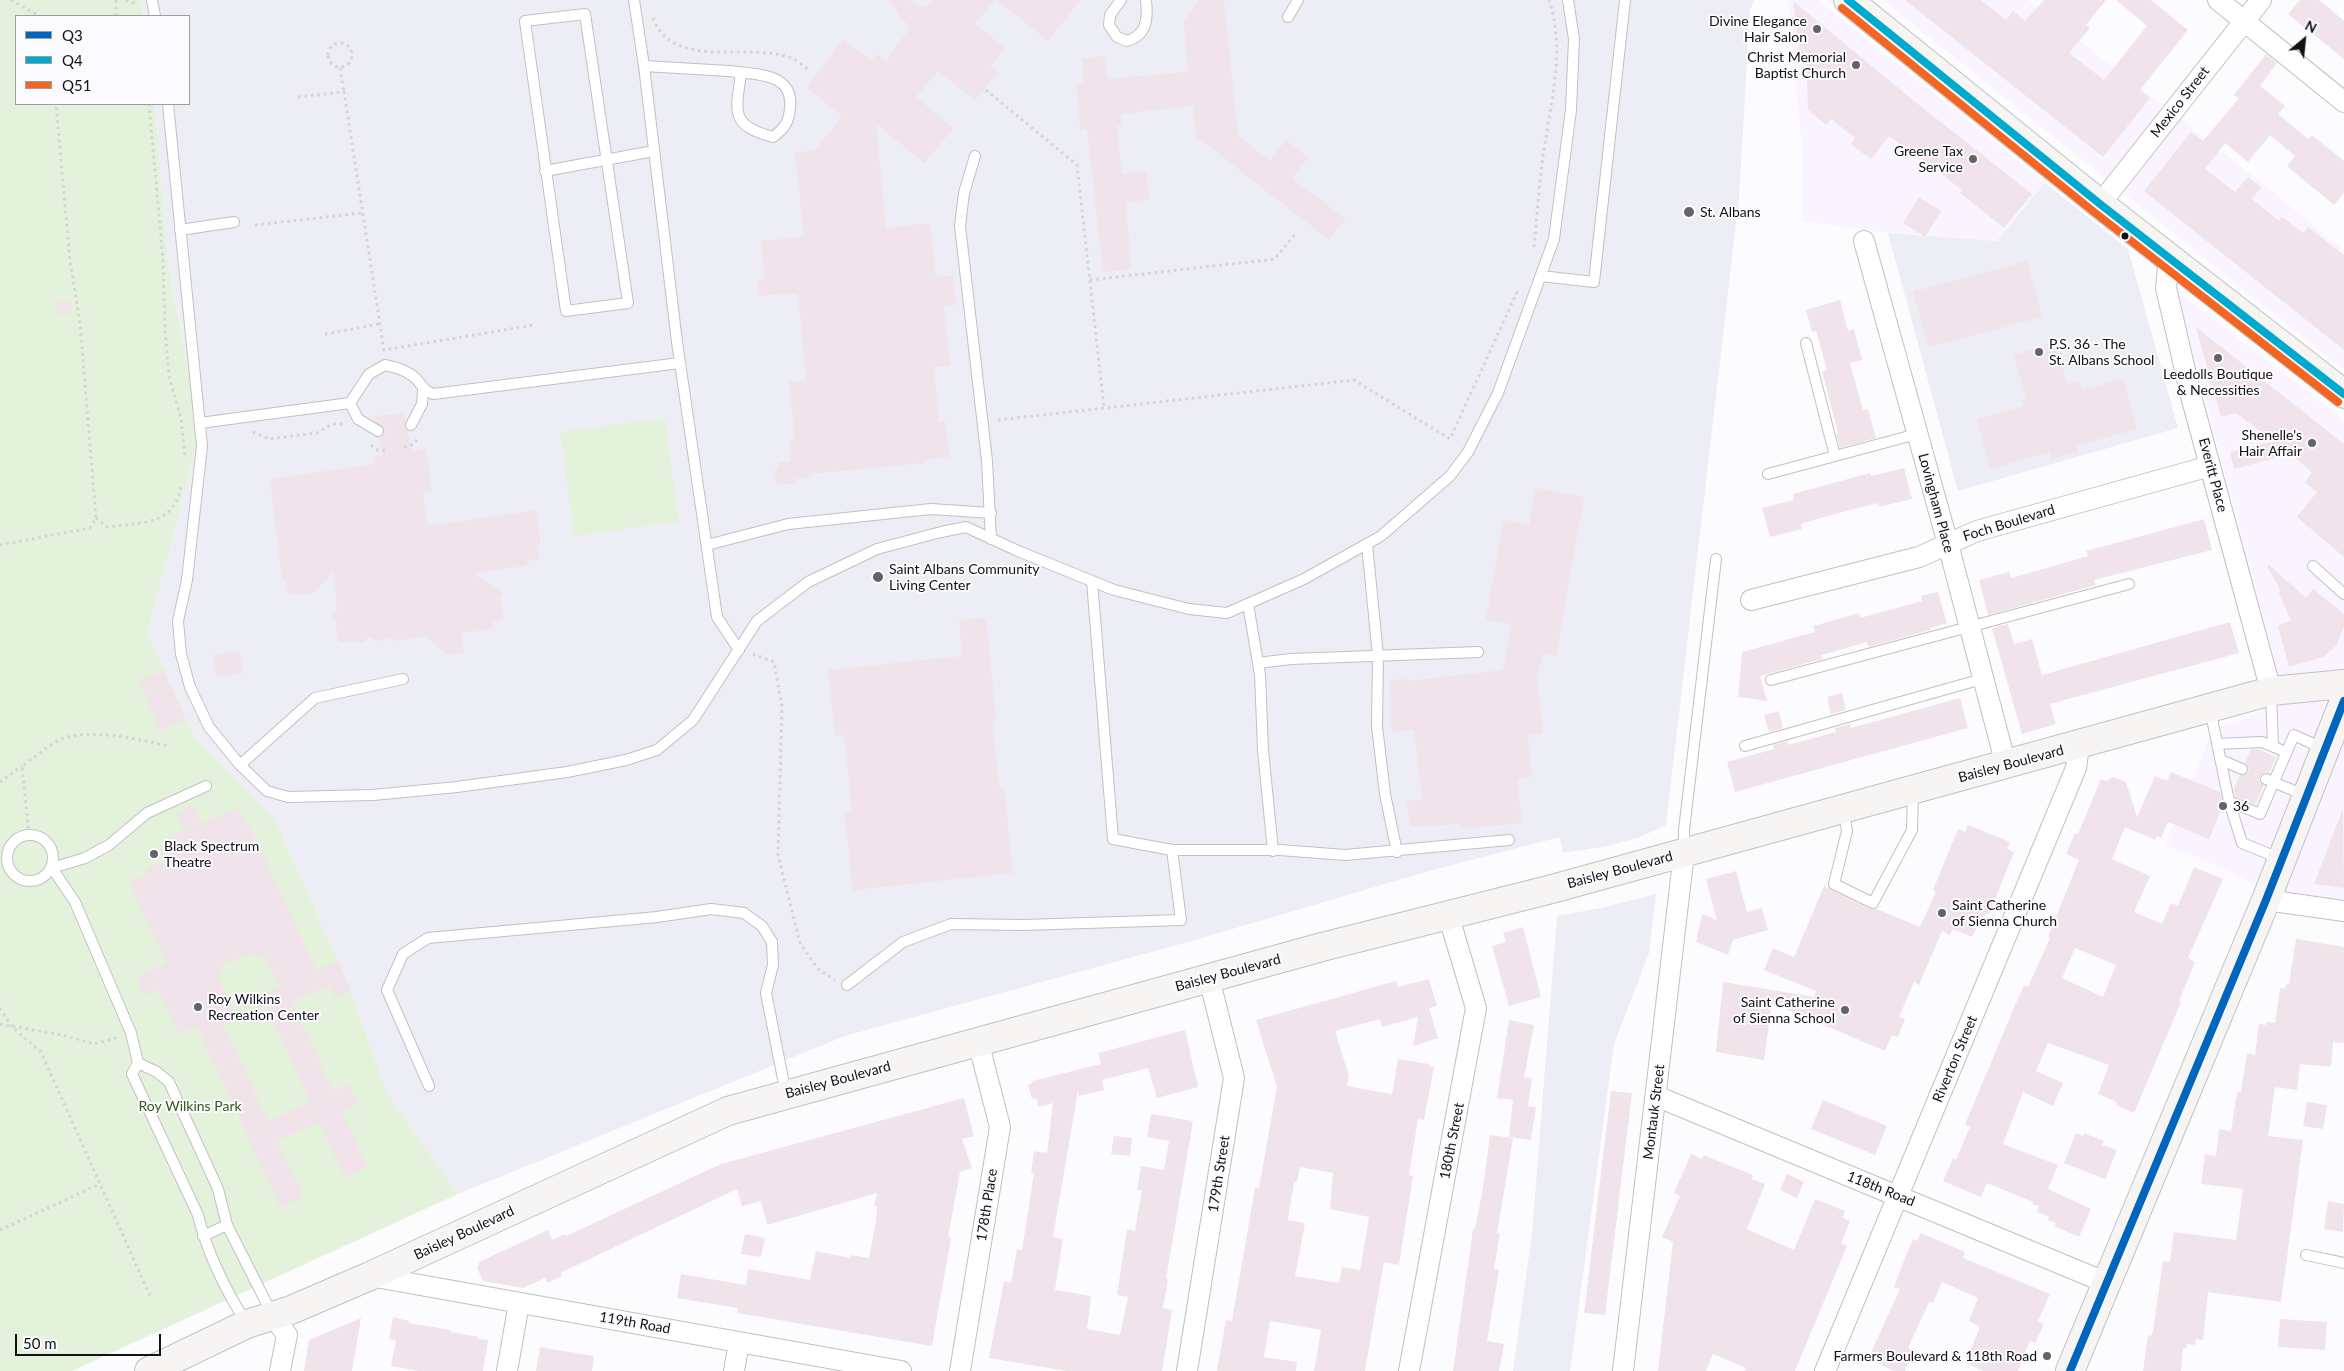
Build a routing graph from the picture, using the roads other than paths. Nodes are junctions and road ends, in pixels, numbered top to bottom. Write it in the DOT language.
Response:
graph roads {
  1 [pos="152,0"];
  2 [pos="634,0"];
  3 [pos="1121,0"];
  4 [pos="1146,0"];
  5 [pos="1298,0"];
  6 [pos="1568,0"];
  7 [pos="1625,0"];
  8 [pos="1849,0"];
  9 [pos="2218,0"];
  10 [pos="2261,0"];
  11 [pos="155,15"];
  12 [pos="1288,17"];
  13 [pos="2244,21"];
  14 [pos="644,66"];
  15 [pos="741,73"];
  16 [pos="2344,102"];
  17 [pos="168,105"];
  18 [pos="654,151"];
  19 [pos="975,156"];
  20 [pos="606,160"];
  21 [pos="545,171"];
  22 [pos="2100,204"];
  23 [pos="234,222"];
  24 [pos="180,230"];
  25 [pos="1864,241"];
  26 [pos="2169,258"];
  27 [pos="1540,276"];
  28 [pos="1806,344"];
  29 [pos="680,363"];
  30 [pos="423,390"];
  31 [pos="2344,394"];
  32 [pos="350,403"];
  33 [pos="200,423"];
  34 [pos="412,425"];
  35 [pos="378,431"];
  36 [pos="1918,434"];
  37 [pos="1835,456"];
  38 [pos="2210,466"];
  39 [pos="1768,474"];
  40 [pos="991,513"];
  41 [pos="991,539"];
  42 [pos="1367,544"];
  43 [pos="1948,544"];
  44 [pos="707,545"];
  45 [pos="1716,559"];
  46 [pos="2313,566"];
  47 [pos="1092,581"];
  48 [pos="2129,584"];
  49 [pos="2344,594"];
  50 [pos="1752,600"];
  51 [pos="1248,604"];
  52 [pos="1969,627"];
  53 [pos="739,650"];
  54 [pos="1478,652"];
  55 [pos="1378,656"];
  56 [pos="1258,663"];
  57 [pos="404,679"];
  58 [pos="1982,679"];
  59 [pos="1771,680"];
  60 [pos="2344,684"];
  61 [pos="2271,691"];
  62 [pos="2344,702"];
  63 [pos="2210,708"];
  64 [pos="2217,744"];
  65 [pos="1745,746"];
  66 [pos="2079,746"];
  67 [pos="2273,746"];
  68 [pos="2325,750"];
  69 [pos="2286,752"];
  70 [pos="2221,760"];
  71 [pos="240,765"];
  72 [pos="2006,765"];
  73 [pos="2242,769"];
  74 [pos="2270,780"];
  75 [pos="206,786"];
  76 [pos="1913,790"];
  77 [pos="2307,796"];
  78 [pos="2229,800"];
  79 [pos="1843,810"];
  80 [pos="1509,840"];
  81 [pos="1172,850"];
  82 [pos="1273,850"];
  83 [pos="1397,852"];
  84 [pos="1684,853"];
  85 [pos="2281,859"];
  86 [pos="52,868"];
  87 [pos="2266,900"];
  88 [pos="2344,911"];
  89 [pos="1448,914"];
  90 [pos="1209,978"];
  91 [pos="847,985"];
  92 [pos="978,1042"];
  93 [pos="138,1063"];
  94 [pos="429,1086"];
  95 [pos="786,1095"];
  96 [pos="1656,1096"];
  97 [pos="1898,1196"];
  98 [pos="227,1225"];
  99 [pos="203,1236"];
  100 [pos="2306,1255"];
  101 [pos="2344,1263"];
  102 [pos="370,1276"];
  103 [pos="2107,1283"];
  104 [pos="519,1303"];
  105 [pos="273,1316"];
  106 [pos="247,1324"];
  107 [pos="739,1342"];
  108 [pos="150,1371"];
  109 [pos="280,1371"];
  110 [pos="508,1371"];
  111 [pos="734,1371"];
  112 [pos="901,1371"];
  113 [pos="960,1371"];
  114 [pos="1187,1371"];
  115 [pos="1409,1371"];
  116 [pos="1623,1371"];
  117 [pos="1825,1371"];
  118 [pos="2070,1371"];
  1 -- 11 [label="lane"];
  2 -- 14 [label="lane"];
  3 -- 4 [label="lane"];
  5 -- 12 [label="lane"];
  6 -- 27 [label="lane"];
  7 -- 27 [label="lane"];
  8 -- 22 [label="street"];
  9 -- 13 [label="street"];
  10 -- 13 [label="street, Mexico Street"];
  13 -- 16 [label="street"];
  13 -- 22 [label="street, Mexico Street"];
  14 -- 15 [label="lane"];
  14 -- 18 [label="lane"];
  15 -- 15 [label="lane"];
  17 -- 24 [label="lane"];
  18 -- 20 [label="lane"];
  18 -- 29 [label="lane"];
  19 -- 40 [label="lane"];
  20 -- 21 [label="lane"];
  20 -- 21 [label="lane"];
  20 -- 21 [label="lane"];
  22 -- 26 [label="street"];
  23 -- 24 [label="lane"];
  24 -- 33 [label="lane"];
  25 -- 36 [label="street, Lovingham Place"];
  26 -- 31 [label="street"];
  26 -- 38 [label="street, Everitt Place"];
  27 -- 42 [label="lane"];
  28 -- 37 [label="lane"];
  29 -- 30 [label="lane"];
  29 -- 44 [label="lane"];
  30 -- 32 [label="lane"];
  30 -- 34 [label="lane"];
  32 -- 33 [label="lane"];
  32 -- 35 [label="lane"];
  33 -- 71 [label="lane"];
  36 -- 37 [label="lane"];
  36 -- 43 [label="street, Lovingham Place"];
  37 -- 39 [label="lane"];
  38 -- 43 [label="street, Foch Boulevard"];
  38 -- 61 [label="street, Everitt Place"];
  40 -- 41 [label="lane"];
  40 -- 44 [label="lane"];
  41 -- 47 [label="lane"];
  41 -- 53 [label="lane"];
  42 -- 51 [label="lane"];
  42 -- 55 [label="lane"];
  43 -- 50 [label="street, Foch Boulevard"];
  43 -- 52 [label="street, Lovingham Place"];
  44 -- 53 [label="lane"];
  45 -- 84 [label="lane"];
  46 -- 49 [label="lane"];
  47 -- 51 [label="lane"];
  47 -- 81 [label="lane"];
  48 -- 52 [label="lane"];
  51 -- 56 [label="lane"];
  52 -- 58 [label="street, Lovingham Place"];
  52 -- 59 [label="lane"];
  53 -- 71 [label="lane"];
  54 -- 55 [label="lane"];
  55 -- 56 [label="lane"];
  55 -- 83 [label="lane"];
  56 -- 82 [label="lane"];
  57 -- 71 [label="lane"];
  58 -- 65 [label="lane"];
  58 -- 72 [label="street, Lovingham Place"];
  60 -- 61 [label="street, Baisley Boulevard"];
  61 -- 63 [label="street, Baisley Boulevard"];
  61 -- 67 [label="lane"];
  62 -- 68 [label="street"];
  63 -- 64 [label="lane"];
  63 -- 66 [label="street, Baisley Boulevard"];
  64 -- 67 [label="lane"];
  64 -- 70 [label="lane"];
  66 -- 72 [label="street, Baisley Boulevard"];
  66 -- 97 [label="street, Riverton Street"];
  67 -- 69 [label="lane"];
  68 -- 69 [label="lane"];
  68 -- 77 [label="street"];
  69 -- 74 [label="lane"];
  70 -- 73 [label="lane"];
  70 -- 78 [label="lane"];
  72 -- 76 [label="street, Baisley Boulevard"];
  74 -- 77 [label="lane"];
  74 -- 78 [label="lane"];
  75 -- 86 [label="lane"];
  76 -- 79 [label="street, Baisley Boulevard"];
  76 -- 79 [label="lane"];
  77 -- 85 [label="street"];
  78 -- 85 [label="lane"];
  79 -- 84 [label="street, Baisley Boulevard"];
  80 -- 83 [label="lane"];
  81 -- 82 [label="lane"];
  81 -- 91 [label="lane"];
  82 -- 83 [label="lane"];
  84 -- 89 [label="street, Baisley Boulevard"];
  84 -- 96 [label="street, Montauk Street"];
  85 -- 87 [label="street"];
  86 -- 86 [label="lane"];
  86 -- 93 [label="lane"];
  87 -- 88 [label="street"];
  87 -- 103 [label="street"];
  89 -- 90 [label="street, Baisley Boulevard"];
  89 -- 115 [label="street, 180th Street"];
  90 -- 92 [label="street, Baisley Boulevard"];
  90 -- 114 [label="street, 179th Street"];
  92 -- 95 [label="street, Baisley Boulevard"];
  92 -- 113 [label="street, 178th Place"];
  93 -- 98 [label="lane"];
  93 -- 99 [label="lane"];
  94 -- 95 [label="lane"];
  95 -- 102 [label="street, Baisley Boulevard"];
  96 -- 97 [label="street, 118th Road"];
  96 -- 116 [label="street, Montauk Street"];
  97 -- 103 [label="street, 118th Road"];
  97 -- 117 [label="street, Riverton Street"];
  98 -- 99 [label="lane"];
  98 -- 105 [label="lane"];
  99 -- 106 [label="lane"];
  100 -- 101 [label="lane"];
  102 -- 104 [label="street, 119th Road"];
  102 -- 105 [label="street, Baisley Boulevard"];
  103 -- 118 [label="street"];
  104 -- 107 [label="street, 119th Road"];
  104 -- 110 [label="street"];
  105 -- 106 [label="street, Baisley Boulevard"];
  105 -- 109 [label="street"];
  106 -- 108 [label="street, Baisley Boulevard"];
  107 -- 111 [label="street"];
  107 -- 112 [label="street, 119th Road"];
}
